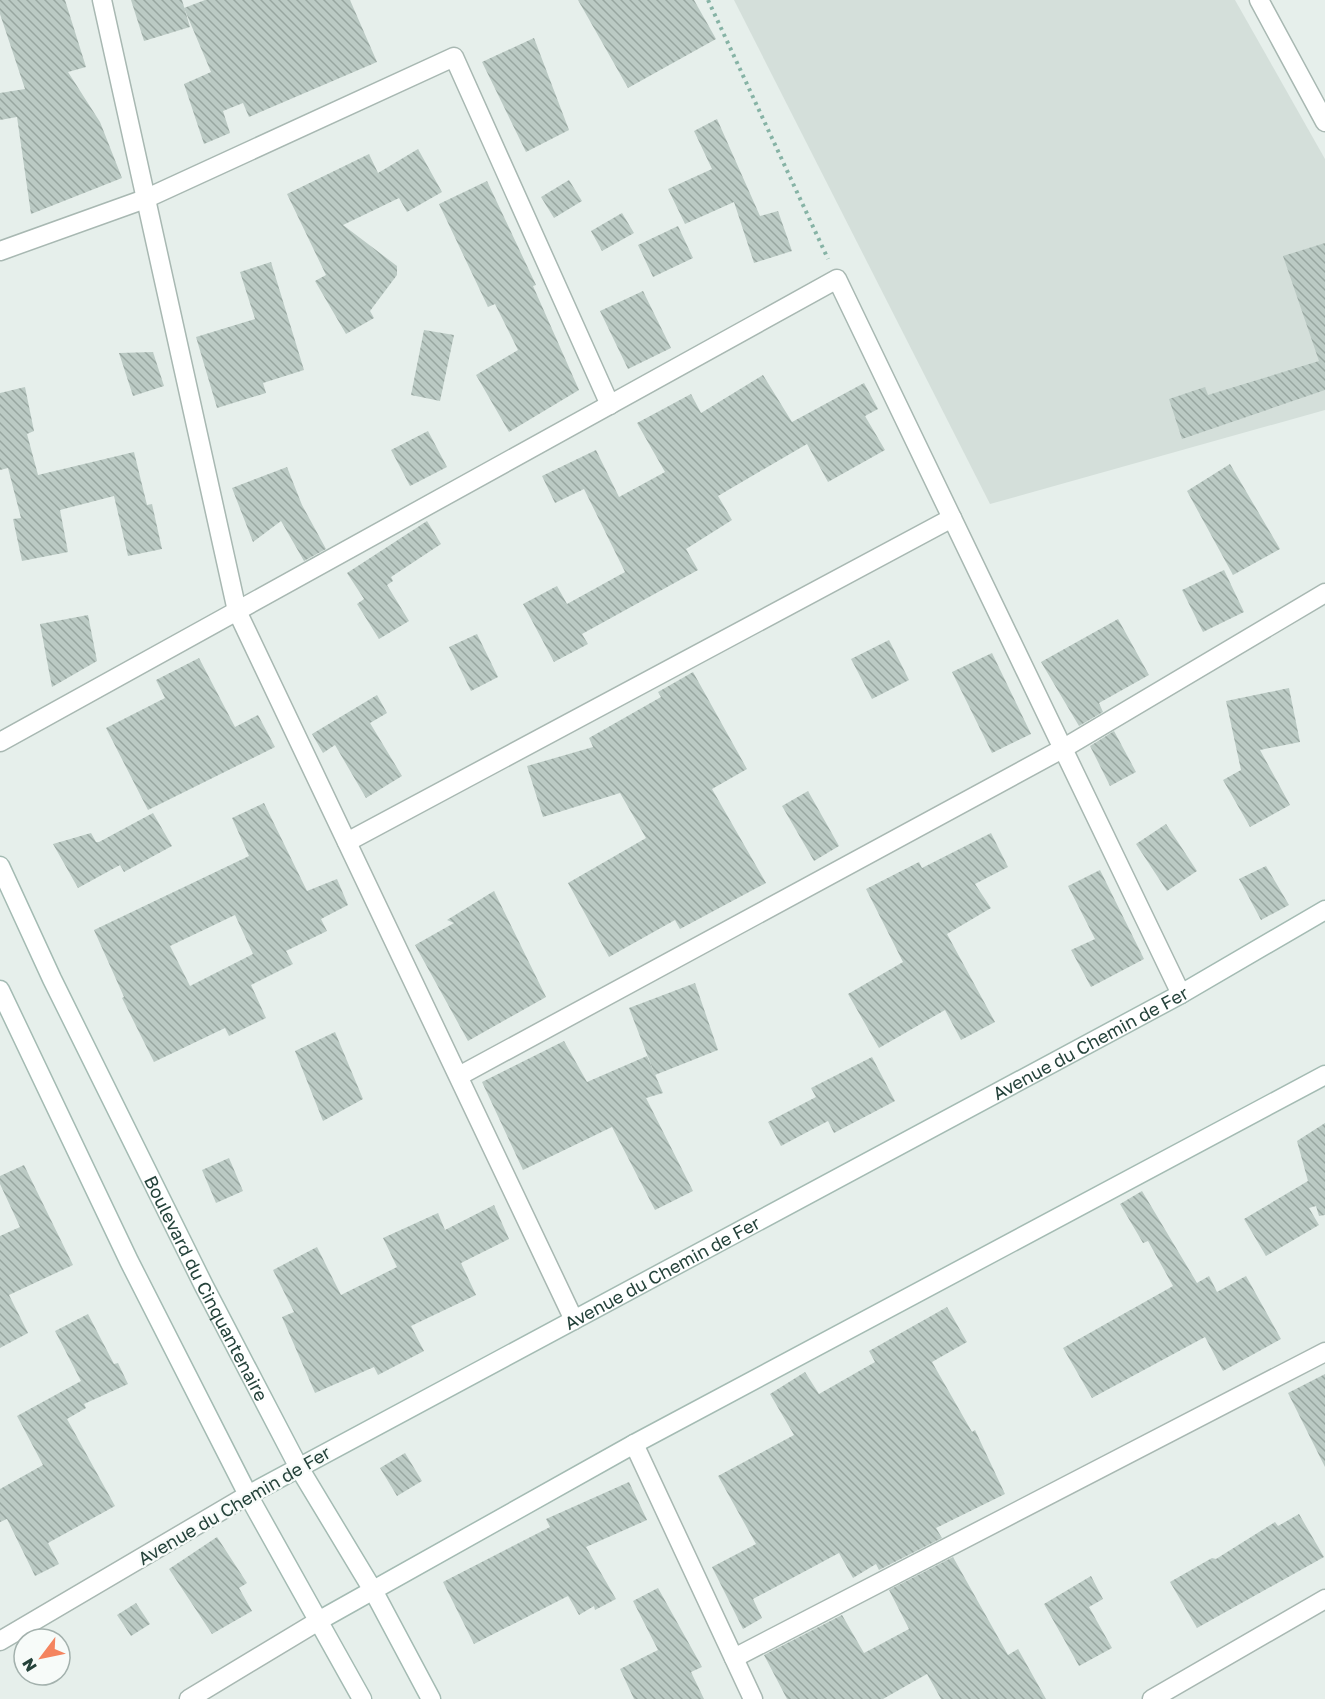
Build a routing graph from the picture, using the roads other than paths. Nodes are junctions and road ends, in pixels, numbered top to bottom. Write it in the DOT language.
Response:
graph roads {
  1 [pos="102,0"];
  2 [pos="1259,0"];
  3 [pos="1325,122"];
  4 [pos="145,199"];
  5 [pos="0,251"];
  6 [pos="610,405"];
  7 [pos="952,518"];
  8 [pos="1325,592"];
  9 [pos="237,611"];
  10 [pos="0,742"];
  11 [pos="1064,748"];
  12 [pos="348,842"];
  13 [pos="0,867"];
  14 [pos="1325,910"];
  15 [pos="0,990"];
  16 [pos="1181,993"];
  17 [pos="1325,1075"];
  18 [pos="459,1076"];
  19 [pos="574,1320"];
  20 [pos="1325,1352"];
  21 [pos="634,1444"];
  22 [pos="298,1466"];
  23 [pos="248,1494"];
  24 [pos="374,1592"];
  25 [pos="1325,1599"];
  26 [pos="320,1620"];
  27 [pos="0,1641"];
  28 [pos="734,1658"];
  29 [pos="189,1699"];
  30 [pos="362,1699"];
  31 [pos="431,1699"];
  32 [pos="753,1699"];
  33 [pos="1152,1699"];
  1 -- 4 [label="street"];
  2 -- 3 [label="street"];
  4 -- 5 [label="street"];
  4 -- 6 [label="street"];
  4 -- 9 [label="street"];
  6 -- 7 [label="street"];
  6 -- 9 [label="street"];
  7 -- 11 [label="street"];
  7 -- 12 [label="street"];
  8 -- 11 [label="street"];
  9 -- 10 [label="street"];
  9 -- 12 [label="street"];
  11 -- 16 [label="street"];
  11 -- 18 [label="street"];
  12 -- 18 [label="street"];
  13 -- 22 [label="street, Boulevard du Cinquantenaire"];
  14 -- 16 [label="street, Avenue du Chemin de Fer"];
  15 -- 23 [label="street"];
  16 -- 19 [label="street, Avenue du Chemin de Fer"];
  17 -- 21 [label="street"];
  18 -- 19 [label="street"];
  19 -- 22 [label="street, Avenue du Chemin de Fer"];
  20 -- 28 [label="street"];
  21 -- 24 [label="street"];
  21 -- 28 [label="street"];
  22 -- 23 [label="street, Avenue du Chemin de Fer"];
  22 -- 24 [label="street, Boulevard du Cinquantenaire"];
  23 -- 26 [label="street"];
  23 -- 27 [label="street, Avenue du Chemin de Fer"];
  24 -- 26 [label="street"];
  24 -- 31 [label="street, Boulevard du Cinquantenaire"];
  25 -- 33 [label="street"];
  26 -- 29 [label="street"];
  26 -- 30 [label="street"];
  28 -- 32 [label="street"];
}
